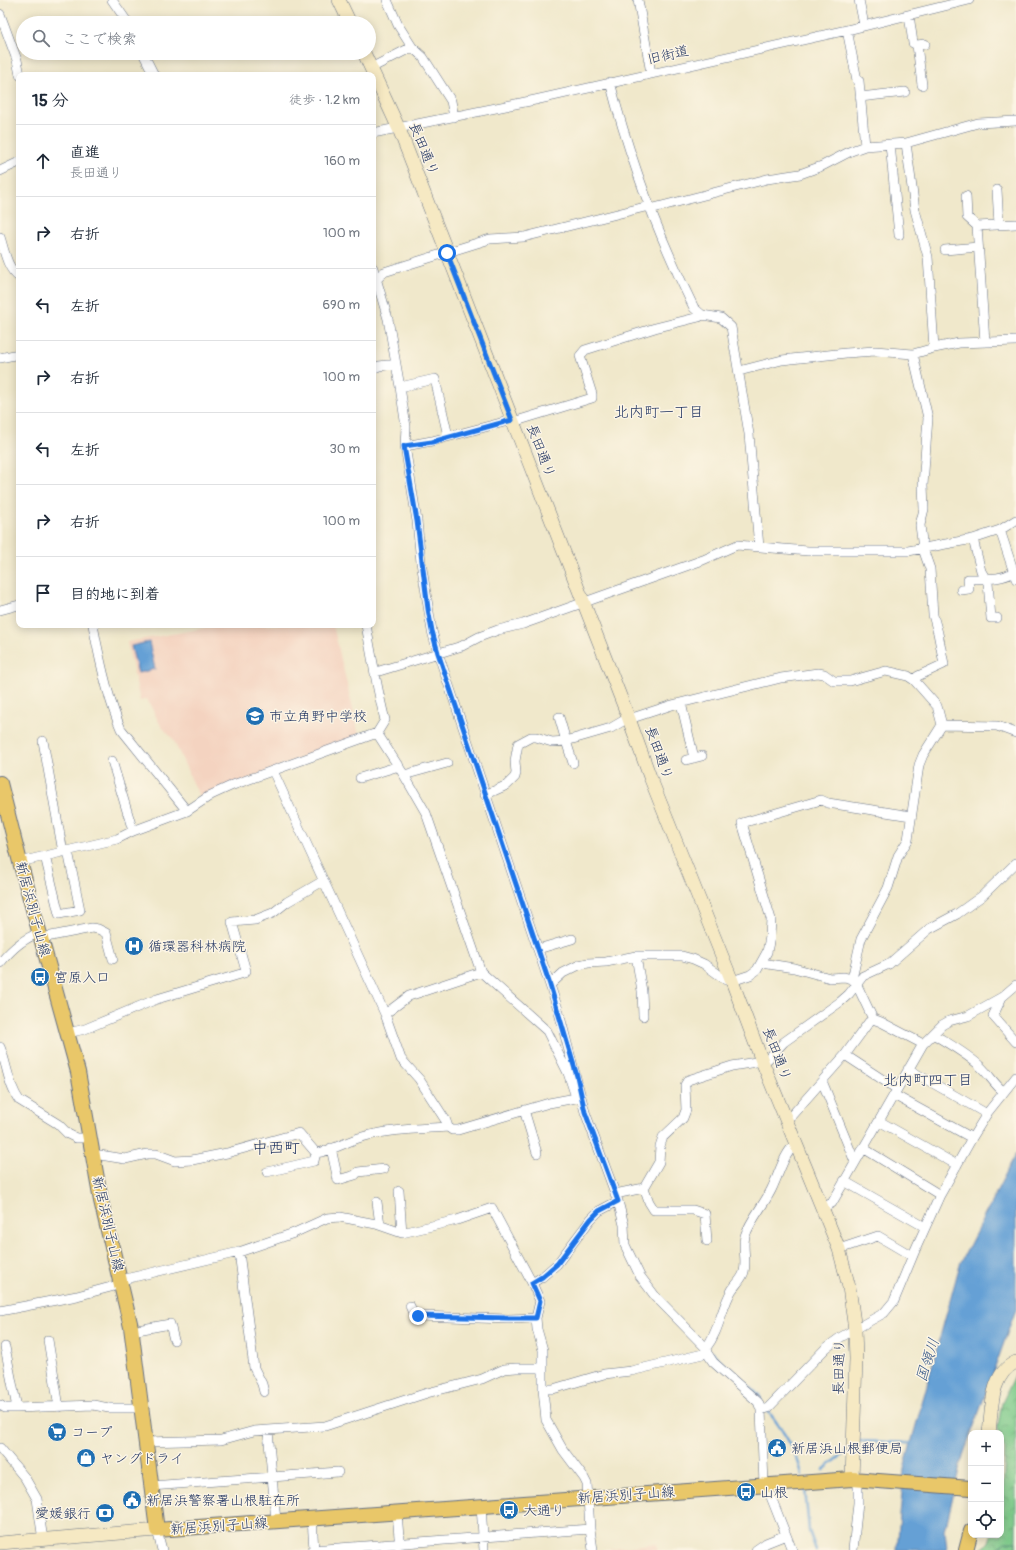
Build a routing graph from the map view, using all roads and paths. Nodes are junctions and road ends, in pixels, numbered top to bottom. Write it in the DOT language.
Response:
graph roads {
  1 [pos="112,0"];
  2 [pos="339,0"];
  3 [pos="386,0"];
  4 [pos="638,0"];
  5 [pos="859,0"];
  6 [pos="969,0"];
  7 [pos="0,14"];
  8 [pos="908,15"];
  9 [pos="123,16"];
  10 [pos="347,16"];
  11 [pos="864,25"];
  12 [pos="847,30"];
  13 [pos="412,47"];
  14 [pos="16,57"];
  15 [pos="17,60"];
  16 [pos="146,60"];
  17 [pos="367,60"];
  18 [pos="371,68"];
  19 [pos="19,72"];
  20 [pos="152,72"];
  21 [pos="373,72"];
  22 [pos="651,73"];
  23 [pos="376,79"];
  24 [pos="924,80"];
  25 [pos="610,82"];
  26 [pos="905,92"];
  27 [pos="860,97"];
  28 [pos="454,117"];
  29 [pos="1016,121"];
  30 [pos="399,129"];
  31 [pos="376,133"];
  32 [pos="890,144"];
  33 [pos="906,144"];
  34 [pos="865,146"];
  35 [pos="16,163"];
  36 [pos="0,171"];
  37 [pos="997,190"];
  38 [pos="966,196"];
  39 [pos="650,208"];
  40 [pos="1016,224"];
  41 [pos="999,225"];
  42 [pos="977,226"];
  43 [pos="900,235"];
  44 [pos="0,237"];
  45 [pos="978,247"];
  46 [pos="945,250"];
  47 [pos="447,253"];
  48 [pos="16,274"];
  49 [pos="376,279"];
  50 [pos="376,283"];
  51 [pos="702,315"];
  52 [pos="1016,341"];
  53 [pos="985,342"];
  54 [pos="934,348"];
  55 [pos="913,354"];
  56 [pos="16,355"];
  57 [pos="0,358"];
  58 [pos="396,364"];
  59 [pos="376,368"];
  60 [pos="739,371"];
  61 [pos="400,387"];
  62 [pos="513,421"];
  63 [pos="448,436"];
  64 [pos="404,446"];
  65 [pos="1016,520"];
  66 [pos="1000,530"];
  67 [pos="972,539"];
  68 [pos="759,546"];
  69 [pos="923,549"];
  70 [pos="1015,575"];
  71 [pos="985,579"];
  72 [pos="961,590"];
  73 [pos="584,602"];
  74 [pos="16,605"];
  75 [pos="0,610"];
  76 [pos="997,618"];
  77 [pos="94,628"];
  78 [pos="367,628"];
  79 [pos="438,653"];
  80 [pos="376,672"];
  81 [pos="914,680"];
  82 [pos="681,703"];
  83 [pos="559,717"];
  84 [pos="629,719"];
  85 [pos="942,725"];
  86 [pos="1016,732"];
  87 [pos="377,733"];
  88 [pos="43,741"];
  89 [pos="566,741"];
  90 [pos="694,758"];
  91 [pos="112,761"];
  92 [pos="447,763"];
  93 [pos="573,763"];
  94 [pos="399,766"];
  95 [pos="273,771"];
  96 [pos="404,775"];
  97 [pos="360,778"];
  98 [pos="0,783"];
  99 [pos="484,795"];
  100 [pos="187,811"];
  101 [pos="912,816"];
  102 [pos="133,831"];
  103 [pos="65,852"];
  104 [pos="45,856"];
  105 [pos="20,862"];
  106 [pos="1016,863"];
  107 [pos="323,881"];
  108 [pos="40,935"];
  109 [pos="572,939"];
  110 [pos="538,949"];
  111 [pos="636,956"];
  112 [pos="113,959"];
  113 [pos="0,963"];
  114 [pos="762,963"];
  115 [pos="481,972"];
  116 [pos="732,981"];
  117 [pos="854,981"];
  118 [pos="550,985"];
  119 [pos="1016,985"];
  120 [pos="1002,997"];
  121 [pos="385,1014"];
  122 [pos="643,1016"];
  123 [pos="873,1019"];
  124 [pos="68,1033"];
  125 [pos="933,1034"];
  126 [pos="1016,1042"];
  127 [pos="923,1044"];
  128 [pos="0,1047"];
  129 [pos="845,1055"];
  130 [pos="762,1061"];
  131 [pos="908,1070"];
  132 [pos="1016,1077"];
  133 [pos="822,1081"];
  134 [pos="895,1092"];
  135 [pos="1004,1092"];
  136 [pos="579,1097"];
  137 [pos="524,1110"];
  138 [pos="987,1114"];
  139 [pos="785,1118"];
  140 [pos="879,1121"];
  141 [pos="448,1126"];
  142 [pos="90,1138"];
  143 [pos="972,1138"];
  144 [pos="796,1143"];
  145 [pos="331,1148"];
  146 [pos="863,1148"];
  147 [pos="316,1153"];
  148 [pos="537,1153"];
  149 [pos="93,1156"];
  150 [pos="855,1162"];
  151 [pos="957,1165"];
  152 [pos="384,1169"];
  153 [pos="267,1172"];
  154 [pos="844,1181"];
  155 [pos="644,1188"];
  156 [pos="399,1191"];
  157 [pos="940,1195"];
  158 [pos="617,1198"];
  159 [pos="377,1202"];
  160 [pos="822,1208"];
  161 [pos="380,1225"];
  162 [pos="925,1227"];
  163 [pos="402,1233"];
  164 [pos="707,1241"];
  165 [pos="838,1249"];
  166 [pos="239,1252"];
  167 [pos="912,1256"];
  168 [pos="121,1282"];
  169 [pos="532,1283"];
  170 [pos="410,1306"];
  171 [pos="0,1311"];
  172 [pos="536,1318"];
  173 [pos="855,1330"];
  174 [pos="132,1331"];
  175 [pos="48,1340"];
  176 [pos="174,1340"];
  177 [pos="5,1347"];
  178 [pos="707,1350"];
  179 [pos="1015,1361"];
  180 [pos="543,1368"];
  181 [pos="543,1389"];
  182 [pos="264,1392"];
  183 [pos="0,1405"];
  184 [pos="59,1407"];
  185 [pos="17,1408"];
  186 [pos="141,1408"];
  187 [pos="761,1410"];
  188 [pos="989,1430"];
  189 [pos="268,1431"];
  190 [pos="146,1442"];
  191 [pos="0,1448"];
  192 [pos="338,1472"];
  193 [pos="272,1476"];
  194 [pos="858,1479"];
  195 [pos="764,1484"];
  196 [pos="151,1486"];
  197 [pos="968,1488"];
  198 [pos="588,1498"];
  199 [pos="481,1506"];
  200 [pos="397,1512"];
  201 [pos="312,1519"];
  202 [pos="276,1521"];
  203 [pos="590,1529"];
  204 [pos="157,1530"];
  205 [pos="786,1535"];
  206 [pos="483,1537"];
  207 [pos="969,1538"];
  208 [pos="43,1540"];
  209 [pos="0,1543"];
  210 [pos="400,1547"];
  211 [pos="162,1550"];
  212 [pos="314,1550"];
  213 [pos="484,1550"];
  214 [pos="593,1550"];
  215 [pos="756,1550"];
  216 [pos="792,1550"];
  217 [pos="853,1550"];
  218 [pos="966,1550"];
  1 -- 9 [label="street"];
  2 -- 10 [label="street"];
  3 -- 13 [label="street"];
  4 -- 22 [label="street"];
  5 -- 11 [label="street"];
  6 -- 8 [label="street, 旧街道"];
  7 -- 14 [label="street"];
  8 -- 11 [label="street, 旧街道"];
  8 -- 24 [label="street"];
  11 -- 12 [label="street, 旧街道"];
  12 -- 22 [label="street, 旧街道"];
  12 -- 27 [label="street"];
  13 -- 18 [label="street"];
  13 -- 28 [label="street"];
  15 -- 19 [label="street"];
  16 -- 20 [label="street"];
  17 -- 18 [label="street, 長田通り"];
  18 -- 21 [label="street, 長田通り"];
  22 -- 25 [label="street, 旧街道"];
  23 -- 30 [label="street, 長田通り"];
  25 -- 28 [label="street, 旧街道"];
  25 -- 39 [label="street"];
  26 -- 27 [label="street"];
  27 -- 34 [label="street"];
  28 -- 30 [label="street, 旧街道"];
  29 -- 33 [label="street"];
  30 -- 31 [label="street, 旧街道"];
  30 -- 47 [label="street, 長田通り"];
  32 -- 33 [label="street"];
  32 -- 34 [label="street"];
  32 -- 43 [label="street"];
  33 -- 54 [label="street"];
  34 -- 39 [label="street"];
  35 -- 36 [label="street"];
  37 -- 41 [label="street"];
  38 -- 42 [label="street"];
  39 -- 47 [label="street"];
  39 -- 51 [label="street"];
  40 -- 41 [label="street"];
  41 -- 42 [label="street"];
  42 -- 45 [label="street"];
  44 -- 48 [label="street"];
  45 -- 46 [label="street"];
  45 -- 53 [label="street"];
  47 -- 49 [label="street"];
  47 -- 62 [label="street, 長田通り"];
  50 -- 58 [label="street"];
  51 -- 60 [label="street"];
  51 -- 62 [label="street"];
  52 -- 53 [label="street"];
  53 -- 54 [label="street"];
  54 -- 55 [label="street"];
  55 -- 60 [label="street"];
  55 -- 69 [label="street"];
  56 -- 57 [label="street"];
  58 -- 59 [label="street"];
  58 -- 61 [label="street"];
  60 -- 68 [label="street"];
  61 -- 63 [label="street"];
  61 -- 64 [label="street"];
  62 -- 63 [label="street"];
  62 -- 73 [label="street, 長田通り"];
  63 -- 64 [label="street"];
  64 -- 79 [label="street"];
  65 -- 66 [label="street"];
  66 -- 67 [label="street"];
  66 -- 70 [label="street"];
  67 -- 69 [label="street"];
  67 -- 71 [label="street"];
  68 -- 69 [label="street"];
  68 -- 73 [label="street"];
  69 -- 81 [label="street"];
  70 -- 71 [label="street"];
  71 -- 72 [label="street"];
  71 -- 76 [label="street"];
  73 -- 79 [label="street"];
  73 -- 84 [label="street, 長田通り"];
  74 -- 75 [label="street"];
  77 -- 100 [label="street"];
  78 -- 80 [label="street"];
  79 -- 80 [label="street"];
  79 -- 99 [label="street"];
  80 -- 87 [label="street"];
  81 -- 82 [label="street"];
  81 -- 85 [label="street"];
  82 -- 84 [label="street"];
  82 -- 90 [label="street"];
  83 -- 89 [label="street"];
  84 -- 89 [label="street"];
  84 -- 116 [label="street, 長田通り"];
  85 -- 86 [label="street"];
  85 -- 101 [label="street"];
  87 -- 94 [label="street"];
  87 -- 95 [label="street"];
  88 -- 103 [label="street"];
  89 -- 93 [label="street"];
  89 -- 99 [label="street"];
  91 -- 102 [label="street"];
  92 -- 96 [label="street"];
  94 -- 96 [label="street"];
  94 -- 97 [label="street"];
  95 -- 100 [label="street"];
  95 -- 107 [label="street"];
  96 -- 115 [label="street"];
  98 -- 105 [label="main road, 新居浜別子山線"];
  99 -- 110 [label="street"];
  100 -- 102 [label="street"];
  101 -- 114 [label="street"];
  101 -- 117 [label="street"];
  102 -- 103 [label="street"];
  103 -- 104 [label="street"];
  103 -- 104 [label="street"];
  104 -- 105 [label="street"];
  105 -- 108 [label="main road, 新居浜別子山線"];
  106 -- 117 [label="street"];
  107 -- 121 [label="street"];
  107 -- 124 [label="street"];
  108 -- 112 [label="street"];
  108 -- 113 [label="street"];
  108 -- 124 [label="main road, 新居浜別子山線"];
  109 -- 110 [label="street"];
  110 -- 118 [label="street"];
  111 -- 116 [label="street"];
  111 -- 118 [label="street"];
  111 -- 122 [label="street"];
  114 -- 116 [label="street"];
  114 -- 117 [label="street"];
  115 -- 121 [label="street"];
  115 -- 136 [label="street"];
  116 -- 130 [label="street, 長田通り"];
  117 -- 123 [label="street"];
  117 -- 130 [label="street"];
  118 -- 136 [label="street"];
  119 -- 120 [label="street"];
  120 -- 125 [label="street"];
  120 -- 126 [label="street"];
  121 -- 141 [label="street"];
  123 -- 127 [label="street"];
  123 -- 129 [label="street"];
  124 -- 142 [label="main road, 新居浜別子山線"];
  125 -- 127 [label="street"];
  125 -- 135 [label="street"];
  127 -- 131 [label="street"];
  128 -- 142 [label="street"];
  129 -- 133 [label="street"];
  129 -- 134 [label="street"];
  130 -- 139 [label="street, 長田通り"];
  130 -- 155 [label="street"];
  131 -- 134 [label="street"];
  131 -- 138 [label="street"];
  132 -- 135 [label="street"];
  133 -- 139 [label="street"];
  133 -- 150 [label="street"];
  134 -- 140 [label="street"];
  134 -- 143 [label="street"];
  135 -- 138 [label="street"];
  136 -- 137 [label="street"];
  136 -- 158 [label="street"];
  137 -- 141 [label="street"];
  137 -- 148 [label="street"];
  138 -- 143 [label="street"];
  139 -- 144 [label="street, 長田通り"];
  140 -- 146 [label="street"];
  140 -- 151 [label="street"];
  141 -- 145 [label="street"];
  142 -- 149 [label="main road, 新居浜別子山線"];
  143 -- 151 [label="street"];
  144 -- 160 [label="street, 長田通り"];
  144 -- 178 [label="street"];
  145 -- 147 [label="street"];
  145 -- 152 [label="street"];
  146 -- 150 [label="street"];
  146 -- 157 [label="street"];
  147 -- 149 [label="street"];
  147 -- 153 [label="street"];
  149 -- 168 [label="main road, 新居浜別子山線"];
  150 -- 154 [label="street"];
  151 -- 157 [label="street"];
  154 -- 160 [label="street"];
  154 -- 162 [label="street"];
  155 -- 158 [label="street"];
  155 -- 164 [label="street"];
  156 -- 163 [label="street"];
  157 -- 162 [label="street"];
  158 -- 169 [label="street"];
  158 -- 178 [label="street"];
  159 -- 161 [label="street"];
  160 -- 165 [label="street, 長田通り"];
  161 -- 163 [label="street"];
  161 -- 166 [label="street"];
  162 -- 167 [label="street"];
  163 -- 169 [label="street"];
  165 -- 167 [label="street"];
  165 -- 173 [label="street, 長田通り"];
  166 -- 168 [label="street"];
  166 -- 182 [label="street"];
  167 -- 173 [label="street"];
  168 -- 171 [label="street"];
  168 -- 174 [label="main road, 新居浜別子山線"];
  169 -- 172 [label="street"];
  170 -- 172 [label="street"];
  172 -- 180 [label="street"];
  173 -- 187 [label="street"];
  173 -- 194 [label="street, 長田通り"];
  174 -- 176 [label="street"];
  174 -- 186 [label="main road, 新居浜別子山線"];
  175 -- 184 [label="street"];
  177 -- 185 [label="street"];
  178 -- 181 [label="street"];
  178 -- 187 [label="street"];
  179 -- 188 [label="street"];
  180 -- 181 [label="street"];
  180 -- 189 [label="street"];
  181 -- 198 [label="street"];
  183 -- 185 [label="street"];
  184 -- 185 [label="street"];
  184 -- 186 [label="street"];
  186 -- 190 [label="main road, 新居浜別子山線"];
  187 -- 195 [label="street"];
  189 -- 190 [label="street"];
  189 -- 193 [label="street"];
  190 -- 196 [label="main road, 新居浜別子山線"];
  191 -- 208 [label="street"];
  192 -- 193 [label="street"];
  193 -- 196 [label="street"];
  193 -- 202 [label="street"];
  194 -- 195 [label="main road, 新居浜別子山線"];
  194 -- 197 [label="main road, 新居浜別子山線"];
  194 -- 217 [label="street"];
  195 -- 198 [label="main road, 新居浜別子山線"];
  195 -- 205 [label="street"];
  196 -- 204 [label="main road, 新居浜別子山線"];
  198 -- 199 [label="main road, 新居浜別子山線"];
  198 -- 203 [label="street"];
  199 -- 200 [label="main road, 新居浜別子山線"];
  199 -- 206 [label="street"];
  200 -- 201 [label="main road, 新居浜別子山線"];
  200 -- 210 [label="street"];
  201 -- 202 [label="main road, 新居浜別子山線"];
  201 -- 212 [label="street"];
  202 -- 204 [label="main road, 新居浜別子山線"];
  203 -- 206 [label="street"];
  203 -- 214 [label="street"];
  204 -- 208 [label="street"];
  204 -- 211 [label="street"];
  205 -- 215 [label="street"];
  205 -- 216 [label="street"];
  206 -- 210 [label="street"];
  206 -- 213 [label="street"];
  207 -- 218 [label="main road"];
  208 -- 209 [label="street"];
  210 -- 212 [label="street"];
}
